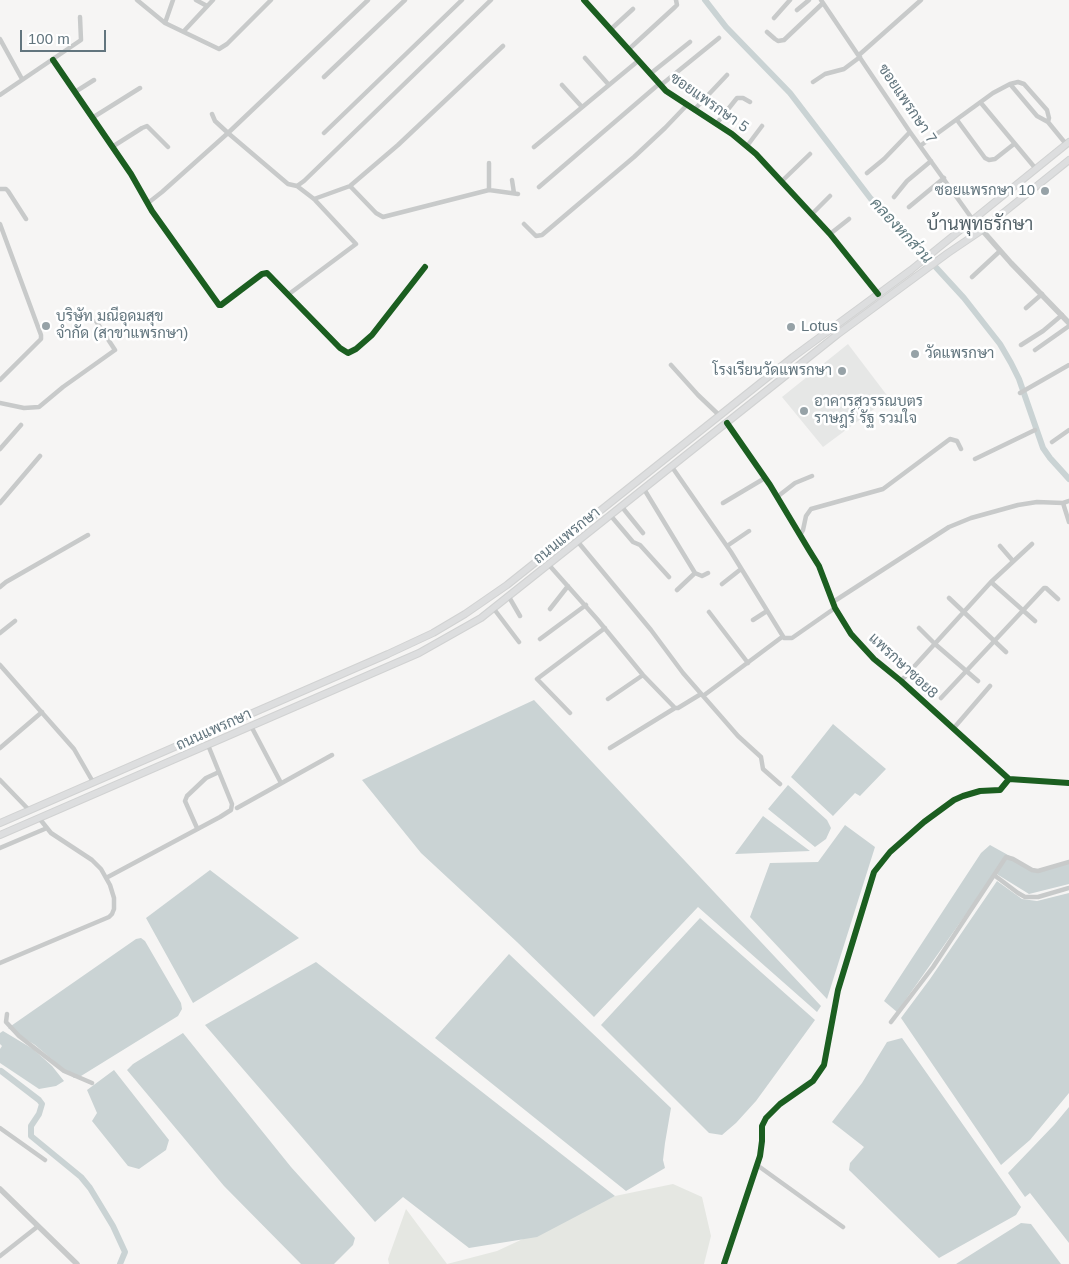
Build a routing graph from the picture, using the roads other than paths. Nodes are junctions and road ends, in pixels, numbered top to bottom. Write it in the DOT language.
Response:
graph roads {
  1 [pos="137,0"];
  2 [pos="173,0"];
  3 [pos="196,0"];
  4 [pos="213,0"];
  5 [pos="271,0"];
  6 [pos="368,0"];
  7 [pos="405,0"];
  8 [pos="462,0"];
  9 [pos="491,0"];
  10 [pos="676,0"];
  11 [pos="790,0"];
  12 [pos="809,0"];
  13 [pos="921,0"];
  14 [pos="587,1"];
  15 [pos="822,1"];
  16 [pos="206,6"];
  17 [pos="633,9"];
  18 [pos="797,10"];
  19 [pos="80,16"];
  20 [pos="774,18"];
  21 [pos="165,23"];
  22 [pos="610,30"];
  23 [pos="184,31"];
  24 [pos="767,32"];
  25 [pos="719,38"];
  26 [pos="0,39"];
  27 [pos="690,42"];
  28 [pos="503,46"];
  29 [pos="628,50"];
  30 [pos="859,56"];
  31 [pos="585,58"];
  32 [pos="53,60"];
  33 [pos="638,61"];
  34 [pos="650,74"];
  35 [pos="727,75"];
  36 [pos="324,77"];
  37 [pos="22,79"];
  38 [pos="94,80"];
  39 [pos="813,82"];
  40 [pos="1010,84"];
  41 [pos="562,85"];
  42 [pos="610,85"];
  43 [pos="660,85"];
  44 [pos="140,88"];
  45 [pos="75,92"];
  46 [pos="0,95"];
  47 [pos="750,102"];
  48 [pos="981,103"];
  49 [pos="687,105"];
  50 [pos="582,107"];
  51 [pos="694,110"];
  52 [pos="212,114"];
  53 [pos="92,118"];
  54 [pos="957,120"];
  55 [pos="1048,122"];
  56 [pos="717,123"];
  57 [pos="762,126"];
  58 [pos="910,132"];
  59 [pos="228,133"];
  60 [pos="324,133"];
  61 [pos="1068,143"];
  62 [pos="1014,144"];
  63 [pos="747,146"];
  64 [pos="920,146"];
  65 [pos="112,147"];
  66 [pos="168,147"];
  67 [pos="534,147"];
  68 [pos="810,154"];
  69 [pos="1069,160"];
  70 [pos="931,161"];
  71 [pos="489,163"];
  72 [pos="1036,170"];
  73 [pos="867,173"];
  74 [pos="944,178"];
  75 [pos="512,180"];
  76 [pos="782,181"];
  77 [pos="297,186"];
  78 [pos="350,186"];
  79 [pos="538,187"];
  80 [pos="489,188"];
  81 [pos="0,189"];
  82 [pos="830,196"];
  83 [pos="894,197"];
  84 [pos="314,199"];
  85 [pos="148,203"];
  86 [pos="909,208"];
  87 [pos="812,214"];
  88 [pos="26,219"];
  89 [pos="849,219"];
  90 [pos="973,220"];
  91 [pos="0,224"];
  92 [pos="524,224"];
  93 [pos="982,230"];
  94 [pos="830,234"];
  95 [pos="1000,251"];
  96 [pos="425,267"];
  97 [pos="972,276"];
  98 [pos="289,294"];
  99 [pos="878,294"];
  100 [pos="1042,294"];
  101 [pos="1026,308"];
  102 [pos="1062,315"];
  103 [pos="96,321"];
  104 [pos="1069,324"];
  105 [pos="1021,344"];
  106 [pos="1035,350"];
  107 [pos="671,365"];
  108 [pos="1069,365"];
  109 [pos="0,380"];
  110 [pos="1020,394"];
  111 [pos="0,403"];
  112 [pos="719,415"];
  113 [pos="727,423"];
  114 [pos="21,425"];
  115 [pos="1035,430"];
  116 [pos="1069,430"];
  117 [pos="1052,442"];
  118 [pos="962,448"];
  119 [pos="0,449"];
  120 [pos="40,456"];
  121 [pos="976,459"];
  122 [pos="672,467"];
  123 [pos="812,476"];
  124 [pos="765,478"];
  125 [pos="644,489"];
  126 [pos="777,497"];
  127 [pos="1067,502"];
  128 [pos="0,503"];
  129 [pos="723,503"];
  130 [pos="622,507"];
  131 [pos="611,516"];
  132 [pos="1069,522"];
  133 [pos="749,531"];
  134 [pos="643,533"];
  135 [pos="800,534"];
  136 [pos="88,535"];
  137 [pos="578,542"];
  138 [pos="1032,544"];
  139 [pos="727,546"];
  140 [pos="1000,546"];
  141 [pos="1013,561"];
  142 [pos="549,565"];
  143 [pos="741,569"];
  144 [pos="695,573"];
  145 [pos="708,573"];
  146 [pos="669,577"];
  147 [pos="991,582"];
  148 [pos="722,584"];
  149 [pos="568,586"];
  150 [pos="0,587"];
  151 [pos="677,590"];
  152 [pos="509,598"];
  153 [pos="949,598"];
  154 [pos="1058,599"];
  155 [pos="586,605"];
  156 [pos="834,605"];
  157 [pos="494,609"];
  158 [pos="550,609"];
  159 [pos="1023,610"];
  160 [pos="767,611"];
  161 [pos="709,612"];
  162 [pos="964,612"];
  163 [pos="520,616"];
  164 [pos="752,620"];
  165 [pos="15,621"];
  166 [pos="1035,621"];
  167 [pos="605,628"];
  168 [pos="920,628"];
  169 [pos="0,633"];
  170 [pos="782,637"];
  171 [pos="540,639"];
  172 [pos="994,641"];
  173 [pos="519,642"];
  174 [pos="935,644"];
  175 [pos="1006,652"];
  176 [pos="748,663"];
  177 [pos="0,665"];
  178 [pos="967,672"];
  179 [pos="643,675"];
  180 [pos="901,681"];
  181 [pos="978,682"];
  182 [pos="990,686"];
  183 [pos="702,695"];
  184 [pos="941,698"];
  185 [pos="608,699"];
  186 [pos="675,708"];
  187 [pos="42,712"];
  188 [pos="570,713"];
  189 [pos="251,726"];
  190 [pos="953,729"];
  191 [pos="190,740"];
  192 [pos="208,745"];
  193 [pos="0,748"];
  194 [pos="610,748"];
  195 [pos="194,751"];
  196 [pos="332,754"];
  197 [pos="218,772"];
  198 [pos="1009,779"];
  199 [pos="0,780"];
  200 [pos="93,782"];
  201 [pos="281,783"];
  202 [pos="1069,783"];
  203 [pos="780,784"];
  204 [pos="236,808"];
  205 [pos="28,810"];
  206 [pos="39,818"];
  207 [pos="0,823"];
  208 [pos="47,828"];
  209 [pos="197,828"];
  210 [pos="0,835"];
  211 [pos="0,848"];
  212 [pos="1069,862"];
  213 [pos="994,875"];
  214 [pos="106,878"];
  215 [pos="1069,888"];
  216 [pos="0,963"];
  217 [pos="7,1014"];
  218 [pos="891,1022"];
  219 [pos="92,1083"];
  220 [pos="0,1128"];
  221 [pos="45,1160"];
  222 [pos="757,1166"];
  223 [pos="0,1189"];
  224 [pos="37,1227"];
  225 [pos="843,1227"];
  226 [pos="0,1256"];
  227 [pos="77,1264"];
  228 [pos="724,1264"];
  1 -- 21 [label="street"];
  2 -- 21 [label="street"];
  3 -- 16 [label="street"];
  4 -- 16 [label="street"];
  5 -- 23 [label="street"];
  6 -- 59 [label="street"];
  7 -- 36 [label="street"];
  8 -- 60 [label="street"];
  9 -- 77 [label="street"];
  10 -- 29 [label="street"];
  11 -- 20 [label="street"];
  12 -- 18 [label="street"];
  13 -- 30 [label="street"];
  14 -- 22 [label="street, ซอยแพรกษา 5"];
  15 -- 24 [label="street"];
  15 -- 30 [label="street, ซอยแพรกษา 7"];
  16 -- 23 [label="street"];
  17 -- 22 [label="street"];
  19 -- 32 [label="street"];
  21 -- 23 [label="street"];
  22 -- 29 [label="street, ซอยแพรกษา 5"];
  25 -- 43 [label="street"];
  26 -- 37 [label="street"];
  27 -- 34 [label="street"];
  28 -- 78 [label="street"];
  29 -- 33 [label="street, ซอยแพรกษา 5"];
  30 -- 39 [label="street"];
  30 -- 58 [label="street, ซอยแพรกษา 7"];
  31 -- 42 [label="street"];
  32 -- 37 [label="street"];
  32 -- 45 [label="street"];
  33 -- 34 [label="street, ซอยแพรกษา 5"];
  33 -- 42 [label="street"];
  34 -- 43 [label="street, ซอยแพรกษา 5"];
  35 -- 51 [label="street"];
  37 -- 46 [label="street"];
  38 -- 45 [label="street"];
  40 -- 48 [label="street"];
  40 -- 55 [label="street"];
  40 -- 55 [label="street"];
  41 -- 50 [label="street"];
  42 -- 50 [label="street"];
  43 -- 49 [label="street, ซอยแพรกษา 5"];
  43 -- 79 [label="street"];
  44 -- 53 [label="street"];
  45 -- 53 [label="street"];
  47 -- 56 [label="street"];
  48 -- 54 [label="street"];
  48 -- 62 [label="street"];
  49 -- 51 [label="street, ซอยแพรกษา 5"];
  49 -- 92 [label="street"];
  50 -- 67 [label="street"];
  51 -- 56 [label="street, ซอยแพรกษา 5"];
  52 -- 59 [label="street"];
  53 -- 65 [label="street"];
  54 -- 62 [label="street"];
  54 -- 64 [label="street"];
  55 -- 61 [label="street"];
  56 -- 63 [label="street, ซอยแพรกษา 5"];
  57 -- 63 [label="street"];
  58 -- 64 [label="street, ซอยแพรกษา 7"];
  58 -- 73 [label="street"];
  59 -- 77 [label="street"];
  59 -- 85 [label="street"];
  61 -- 72 [label="main road, ถนนแพรกษา"];
  62 -- 72 [label="street"];
  63 -- 76 [label="street, ซอยแพรกษา 5"];
  64 -- 70 [label="street, ซอยแพรกษา 7"];
  65 -- 66 [label="street"];
  65 -- 85 [label="street"];
  68 -- 76 [label="street"];
  69 -- 93 [label="main road, ถนนแพรกษา"];
  70 -- 74 [label="street, ซอยแพรกษา 7"];
  70 -- 83 [label="street"];
  71 -- 80 [label="street"];
  72 -- 90 [label="main road, ถนนแพรกษา"];
  74 -- 86 [label="street"];
  74 -- 90 [label="street, ซอยแพรกษา 7"];
  75 -- 80 [label="street"];
  76 -- 87 [label="street, ซอยแพรกษา 5"];
  77 -- 84 [label="street"];
  78 -- 80 [label="street"];
  78 -- 84 [label="street"];
  81 -- 88 [label="street"];
  82 -- 87 [label="street"];
  84 -- 98 [label="street"];
  85 -- 98 [label="street"];
  87 -- 94 [label="street, ซอยแพรกษา 5"];
  89 -- 94 [label="street"];
  90 -- 99 [label="main road, ถนนแพรกษา"];
  91 -- 109 [label="street"];
  93 -- 95 [label="street"];
  93 -- 113 [label="main road, ถนนแพรกษา"];
  94 -- 99 [label="street, ซอยแพรกษา 5"];
  95 -- 97 [label="street"];
  95 -- 100 [label="street"];
  96 -- 98 [label="street"];
  99 -- 112 [label="main road, ถนนแพรกษา"];
  100 -- 101 [label="street"];
  100 -- 102 [label="street"];
  102 -- 104 [label="street"];
  102 -- 105 [label="street"];
  103 -- 111 [label="street"];
  104 -- 106 [label="street"];
  107 -- 112 [label="street"];
  108 -- 110 [label="street"];
  112 -- 191 [label="main road, ถนนแพรกษา"];
  113 -- 122 [label="main road, ถนนแพรกษา"];
  113 -- 124 [label="street, แพรกษาซอย8"];
  114 -- 119 [label="street"];
  115 -- 121 [label="street"];
  116 -- 117 [label="street"];
  118 -- 135 [label="street"];
  120 -- 128 [label="street"];
  122 -- 125 [label="main road, ถนนแพรกษา"];
  122 -- 139 [label="street"];
  123 -- 126 [label="street"];
  124 -- 126 [label="street, แพรกษาซอย8"];
  124 -- 129 [label="street"];
  125 -- 130 [label="main road, ถนนแพรกษา"];
  125 -- 144 [label="street"];
  126 -- 135 [label="street, แพรกษาซอย8"];
  127 -- 132 [label="street"];
  127 -- 156 [label="street"];
  130 -- 131 [label="main road, ถนนแพรกษา"];
  130 -- 134 [label="street"];
  131 -- 137 [label="main road, ถนนแพรกษา"];
  131 -- 146 [label="street"];
  133 -- 139 [label="street"];
  135 -- 156 [label="street, แพรกษาซอย8"];
  136 -- 150 [label="street"];
  137 -- 142 [label="main road, ถนนแพรกษา"];
  137 -- 183 [label="street"];
  138 -- 141 [label="street"];
  139 -- 143 [label="street"];
  140 -- 141 [label="street"];
  141 -- 147 [label="street"];
  142 -- 149 [label="street"];
  142 -- 152 [label="main road, ถนนแพรกษา"];
  143 -- 148 [label="street"];
  143 -- 160 [label="street"];
  144 -- 145 [label="street"];
  144 -- 151 [label="street"];
  147 -- 159 [label="street"];
  147 -- 162 [label="street"];
  149 -- 155 [label="street"];
  149 -- 158 [label="street"];
  152 -- 157 [label="main road, ถนนแพรกษา"];
  152 -- 163 [label="street"];
  153 -- 162 [label="street"];
  154 -- 159 [label="street"];
  155 -- 167 [label="street"];
  155 -- 171 [label="street"];
  156 -- 170 [label="street"];
  156 -- 180 [label="street, แพรกษาซอย8"];
  157 -- 173 [label="street"];
  157 -- 189 [label="main road, ถนนแพรกษา"];
  159 -- 166 [label="street"];
  159 -- 172 [label="street"];
  160 -- 164 [label="street"];
  160 -- 170 [label="street"];
  161 -- 176 [label="street"];
  162 -- 172 [label="street"];
  162 -- 174 [label="street"];
  165 -- 169 [label="street"];
  167 -- 179 [label="street"];
  167 -- 188 [label="street"];
  168 -- 174 [label="street"];
  170 -- 176 [label="street"];
  172 -- 175 [label="street"];
  172 -- 178 [label="street"];
  174 -- 178 [label="street"];
  174 -- 180 [label="street"];
  176 -- 183 [label="street"];
  177 -- 187 [label="street"];
  178 -- 181 [label="street"];
  178 -- 184 [label="street"];
  179 -- 185 [label="street"];
  179 -- 186 [label="street"];
  180 -- 190 [label="street, แพรกษาซอย8"];
  182 -- 190 [label="street"];
  183 -- 186 [label="street"];
  183 -- 203 [label="street"];
  186 -- 194 [label="street"];
  187 -- 193 [label="street"];
  187 -- 200 [label="street"];
  189 -- 192 [label="main road, ถนนแพรกษา"];
  189 -- 201 [label="street"];
  190 -- 198 [label="street, แพรกษาซอย8"];
  191 -- 195 [label="main road"];
  191 -- 200 [label="main road, ถนนแพรกษา"];
  192 -- 195 [label="main road, ถนนแพรกษา"];
  192 -- 197 [label="street"];
  195 -- 206 [label="main road, ถนนแพรกษา"];
  196 -- 201 [label="street"];
  197 -- 209 [label="street"];
  197 -- 209 [label="street"];
  198 -- 202 [label="street"];
  198 -- 222 [label="street"];
  199 -- 205 [label="street"];
  200 -- 205 [label="main road, ถนนแพรกษา"];
  201 -- 204 [label="street"];
  205 -- 207 [label="main road, ถนนแพรกษา"];
  206 -- 208 [label="street"];
  206 -- 210 [label="main road, ถนนแพรกษา"];
  208 -- 211 [label="street"];
  208 -- 214 [label="street"];
  209 -- 214 [label="street"];
  212 -- 213 [label="street"];
  213 -- 215 [label="street"];
  213 -- 218 [label="street"];
  214 -- 216 [label="street"];
  217 -- 219 [label="street"];
  220 -- 221 [label="street"];
  222 -- 225 [label="street"];
  222 -- 228 [label="street"];
  223 -- 224 [label="street"];
  224 -- 226 [label="street"];
  224 -- 227 [label="street"];
}
